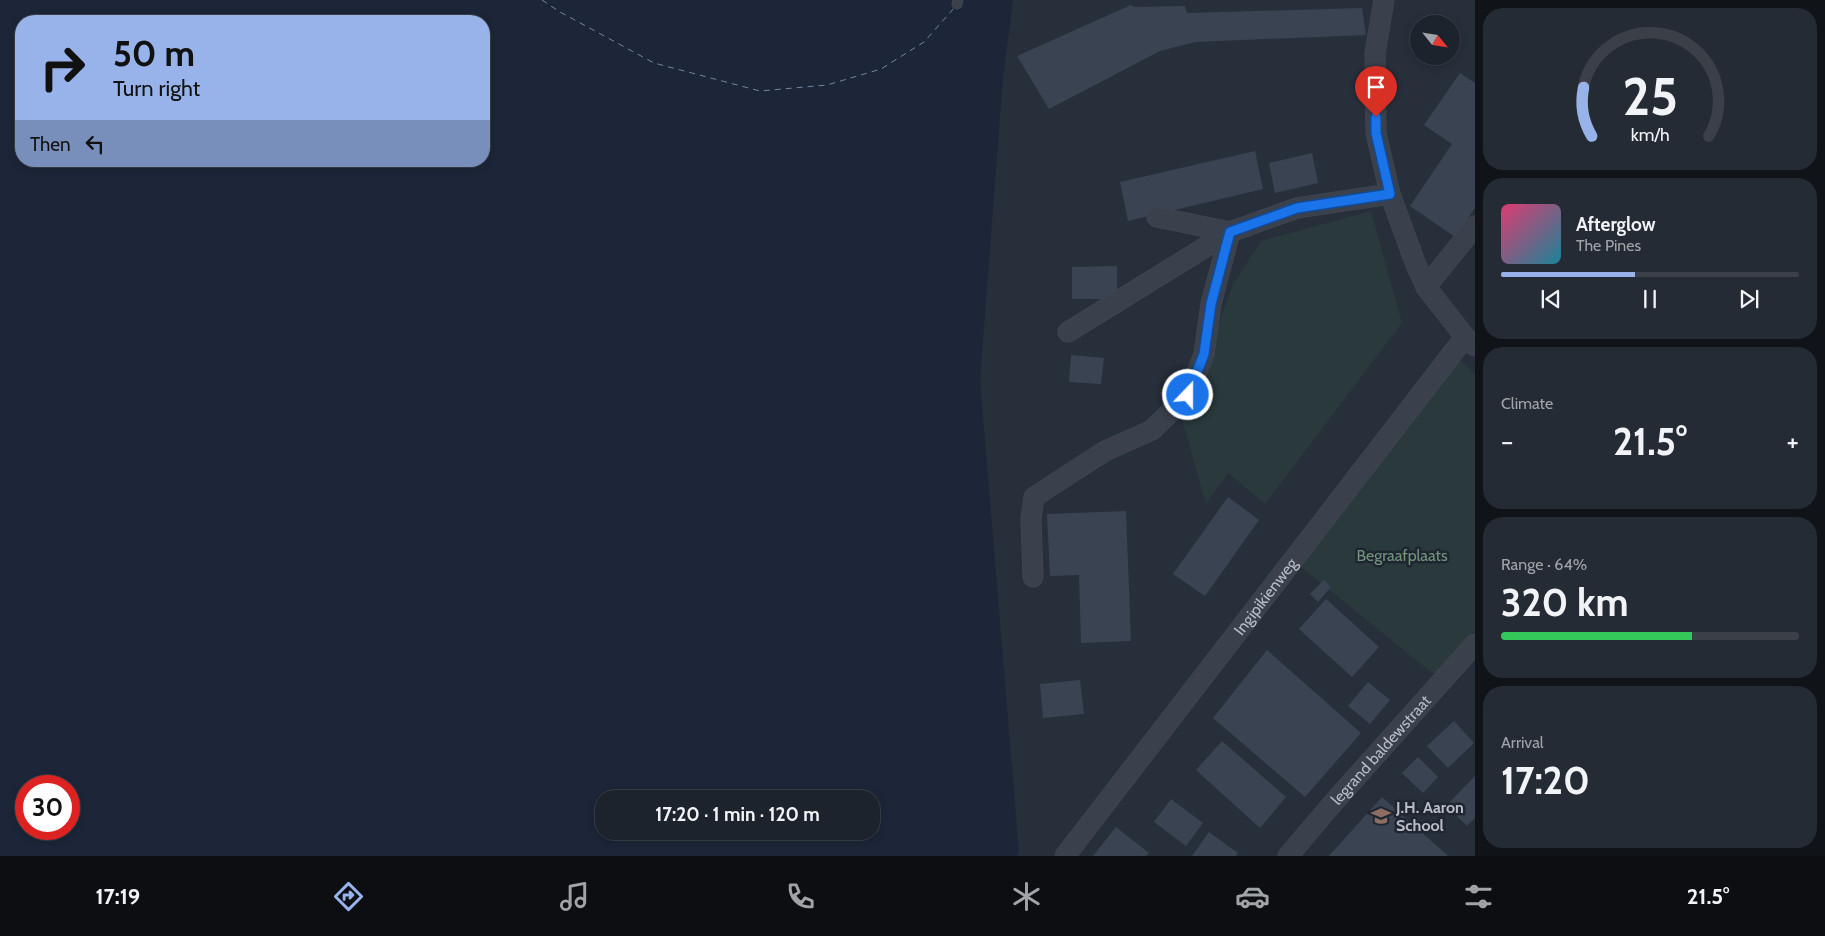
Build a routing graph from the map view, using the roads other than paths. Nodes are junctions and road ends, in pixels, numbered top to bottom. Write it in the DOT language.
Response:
graph roads {
  1 [pos="1384,0"];
  2 [pos="1390,194"];
  3 [pos="1157,217"];
  4 [pos="1475,226"];
  5 [pos="1230,232"];
  6 [pos="1426,287"];
  7 [pos="1068,332"];
  8 [pos="1470,342"];
  9 [pos="1033,576"];
  10 [pos="1475,644"];
  11 [pos="1065,856"];
  12 [pos="1288,856"];
  1 -- 2 [label="street"];
  2 -- 5 [label="street"];
  2 -- 6 [label="street"];
  3 -- 5 [label="street"];
  4 -- 6 [label="street"];
  5 -- 7 [label="street"];
  5 -- 9 [label="street"];
  6 -- 8 [label="street"];
  8 -- 11 [label="street, Ingipikienweg"];
  10 -- 12 [label="street, legrand baldewstraat"];
}
